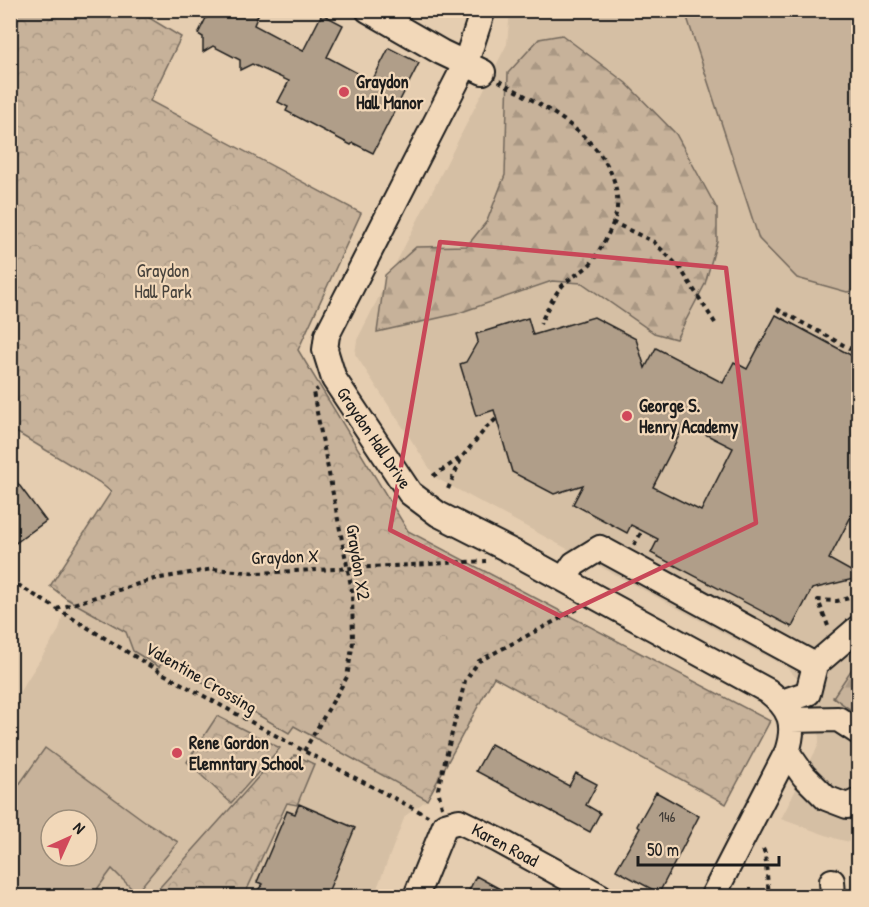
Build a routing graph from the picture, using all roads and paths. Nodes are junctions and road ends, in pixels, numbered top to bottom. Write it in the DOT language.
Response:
graph roads {
  1 [pos="368,10"];
  2 [pos="483,10"];
  3 [pos="474,68"];
  4 [pos="612,222"];
  5 [pos="777,309"];
  6 [pos="540,324"];
  7 [pos="717,326"];
  8 [pos="858,353"];
  9 [pos="334,379"];
  10 [pos="496,419"];
  11 [pos="462,457"];
  12 [pos="433,476"];
  13 [pos="448,489"];
  14 [pos="641,533"];
  15 [pos="642,551"];
  16 [pos="519,555"];
  17 [pos="347,567"];
  18 [pos="564,579"];
  19 [pos="10,580"];
  20 [pos="590,593"];
  21 [pos="858,596"];
  22 [pos="57,609"];
  23 [pos="828,627"];
  24 [pos="858,628"];
  25 [pos="815,664"];
  26 [pos="786,711"];
  27 [pos="858,732"];
  28 [pos="304,751"];
  29 [pos="787,752"];
  30 [pos="858,801"];
  31 [pos="445,825"];
  32 [pos="763,849"];
  33 [pos="416,897"];
  34 [pos="600,897"];
  35 [pos="713,897"];
  36 [pos="770,897"];
  1 -- 3 [label="street"];
  2 -- 3 [label="street, Graydon Hall Drive"];
  3 -- 4 [label="path"];
  3 -- 9 [label="street, Graydon Hall Drive"];
  4 -- 6 [label="path"];
  4 -- 7 [label="path"];
  5 -- 8 [label="path"];
  9 -- 16 [label="street, Graydon Hall Drive"];
  9 -- 17 [label="path, Graydon X2"];
  10 -- 11 [label="path"];
  11 -- 12 [label="path"];
  11 -- 13 [label="path"];
  14 -- 15 [label="path"];
  16 -- 17 [label="path, Graydon X"];
  16 -- 18 [label="street, Graydon Hall Drive"];
  17 -- 22 [label="path, Graydon X"];
  17 -- 28 [label="path, Graydon X2"];
  18 -- 20 [label="street, Graydon Hall Drive"];
  18 -- 25 [label="street"];
  19 -- 22 [label="path, Valentine Crossing"];
  20 -- 26 [label="street, Graydon Hall Drive"];
  20 -- 31 [label="path"];
  21 -- 23 [label="path"];
  22 -- 28 [label="path, Valentine Crossing"];
  24 -- 25 [label="street"];
  25 -- 26 [label="street"];
  26 -- 27 [label="street"];
  26 -- 29 [label="street"];
  28 -- 31 [label="path, Valentine Crossing"];
  29 -- 30 [label="street"];
  29 -- 35 [label="street"];
  31 -- 33 [label="street, Karen Road"];
  31 -- 34 [label="street, Karen Road"];
  32 -- 36 [label="path"];
}
